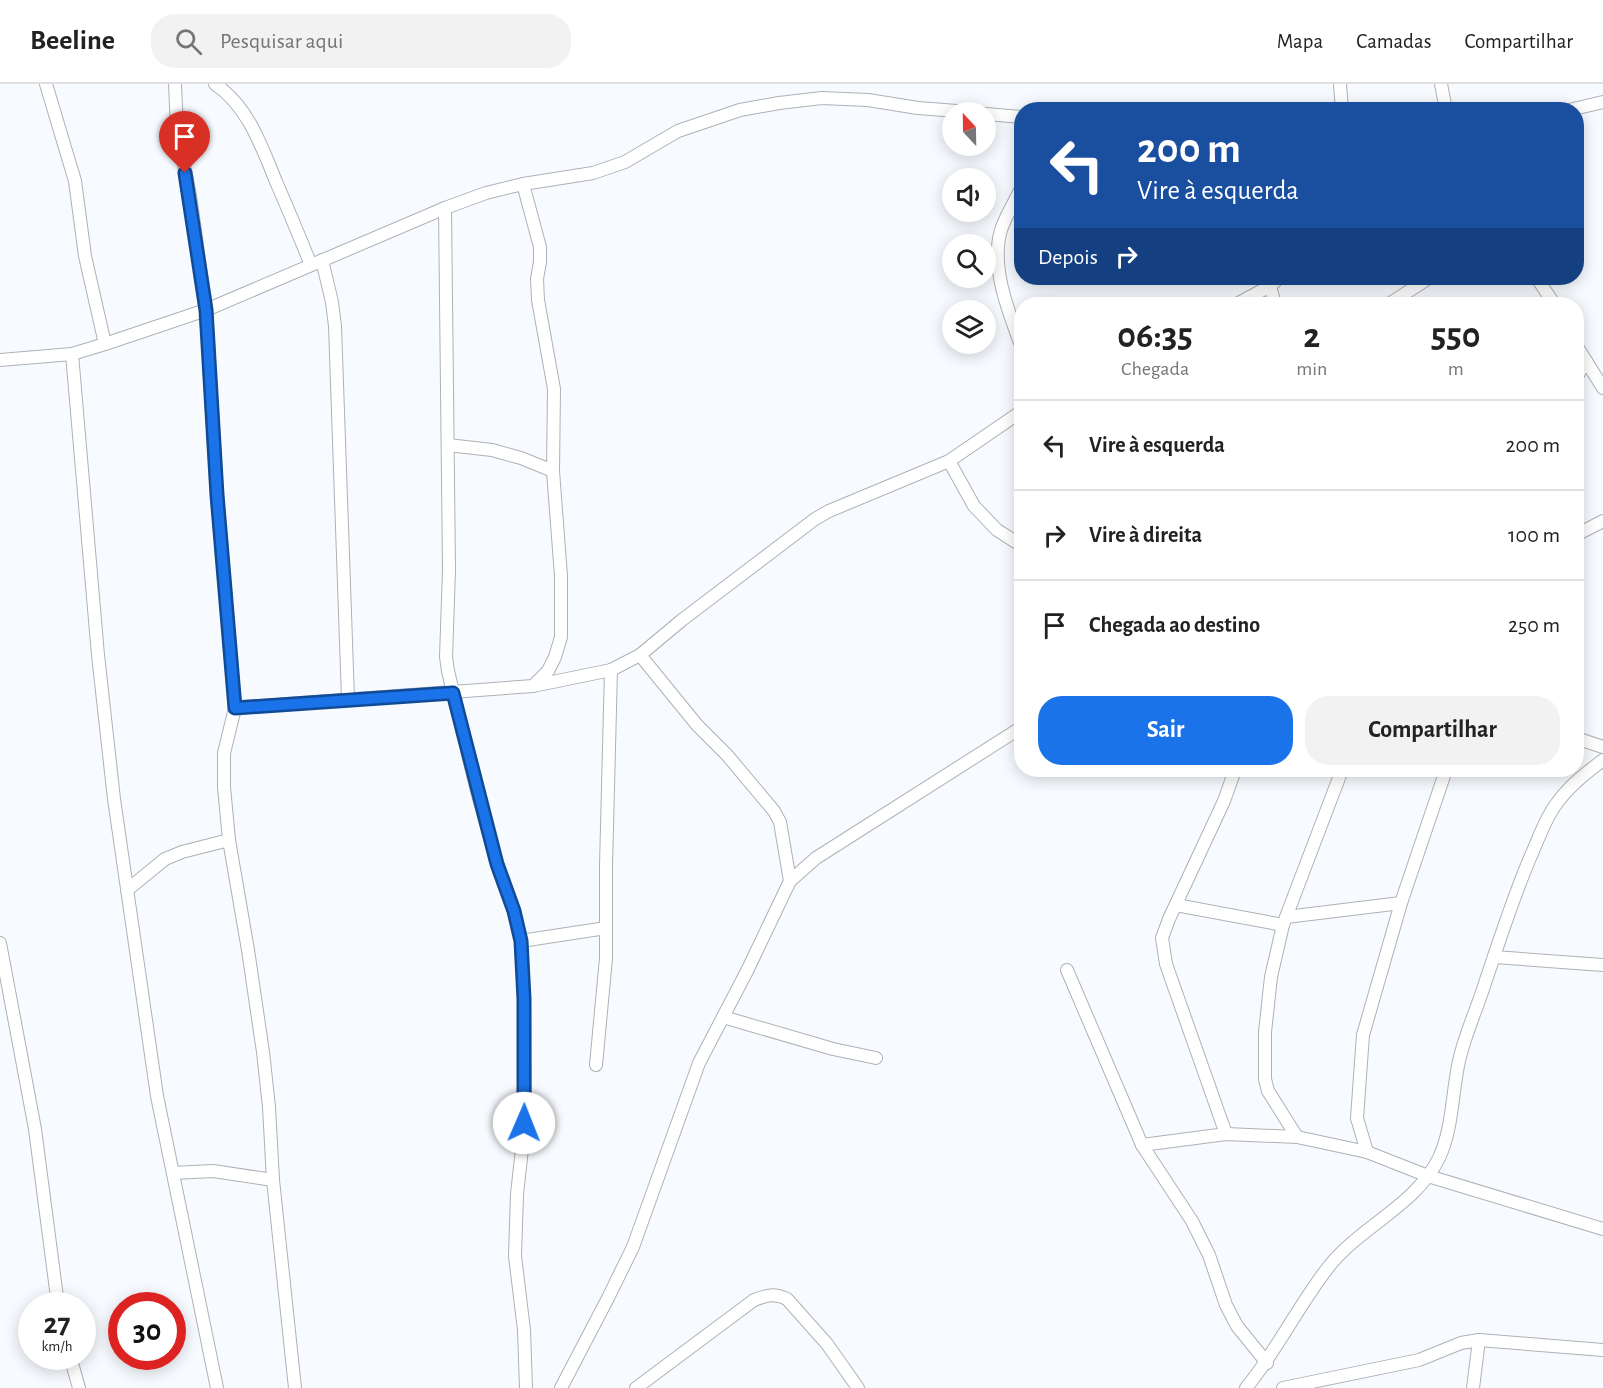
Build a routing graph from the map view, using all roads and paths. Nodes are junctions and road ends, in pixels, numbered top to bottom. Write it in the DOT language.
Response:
graph roads {
  1 [pos="46,84"];
  2 [pos="175,84"];
  3 [pos="215,84"];
  4 [pos="1340,84"];
  5 [pos="1441,84"];
  6 [pos="1341,102"];
  7 [pos="1444,102"];
  8 [pos="1603,102"];
  9 [pos="1584,106"];
  10 [pos="942,110"];
  11 [pos="996,115"];
  12 [pos="1014,116"];
  13 [pos="523,184"];
  14 [pos="1014,203"];
  15 [pos="445,208"];
  16 [pos="317,262"];
  17 [pos="1268,285"];
  18 [pos="1418,285"];
  19 [pos="1249,297"];
  20 [pos="1400,297"];
  21 [pos="206,310"];
  22 [pos="1014,322"];
  23 [pos="105,344"];
  24 [pos="72,354"];
  25 [pos="1584,358"];
  26 [pos="0,360"];
  27 [pos="1586,361"];
  28 [pos="1584,364"];
  29 [pos="1603,388"];
  30 [pos="1014,416"];
  31 [pos="448,445"];
  32 [pos="949,461"];
  33 [pos="553,471"];
  34 [pos="1603,521"];
  35 [pos="1584,531"];
  36 [pos="1014,541"];
  37 [pos="640,655"];
  38 [pos="611,670"];
  39 [pos="533,686"];
  40 [pos="453,693"];
  41 [pos="348,699"];
  42 [pos="235,708"];
  43 [pos="1014,732"];
  44 [pos="1584,741"];
  45 [pos="1603,747"];
  46 [pos="1603,760"];
  47 [pos="1584,776"];
  48 [pos="1233,777"];
  49 [pos="1339,777"];
  50 [pos="1444,777"];
  51 [pos="1582,777"];
  52 [pos="229,840"];
  53 [pos="790,881"];
  54 [pos="127,890"];
  55 [pos="1401,903"];
  56 [pos="1176,905"];
  57 [pos="1284,921"];
  58 [pos="606,928"];
  59 [pos="521,941"];
  60 [pos="0,943"];
  61 [pos="1494,957"];
  62 [pos="1603,965"];
  63 [pos="1067,969"];
  64 [pos="4,987"];
  65 [pos="723,1017"];
  66 [pos="876,1058"];
  67 [pos="596,1065"];
  68 [pos="1226,1134"];
  69 [pos="1298,1137"];
  70 [pos="1142,1145"];
  71 [pos="1367,1152"];
  72 [pos="173,1173"];
  73 [pos="1428,1176"];
  74 [pos="273,1180"];
  75 [pos="1603,1229"];
  76 [pos="56,1292"];
  77 [pos="1479,1340"];
  78 [pos="1603,1350"];
  79 [pos="1267,1363"];
  80 [pos="74,1370"];
  81 [pos="79,1388"];
  82 [pos="217,1388"];
  83 [pos="295,1388"];
  84 [pos="526,1388"];
  85 [pos="561,1388"];
  86 [pos="636,1388"];
  87 [pos="858,1388"];
  88 [pos="1246,1388"];
  89 [pos="1283,1388"];
  90 [pos="1473,1388"];
  1 -- 23 [label="street"];
  2 -- 21 [label="street"];
  3 -- 16 [label="street"];
  4 -- 6 [label="street"];
  5 -- 7 [label="street"];
  8 -- 9 [label="street"];
  10 -- 13 [label="street"];
  11 -- 12 [label="street"];
  13 -- 15 [label="street"];
  13 -- 33 [label="street"];
  14 -- 22 [label="street"];
  15 -- 16 [label="street"];
  15 -- 31 [label="street"];
  16 -- 21 [label="street"];
  16 -- 41 [label="street"];
  17 -- 19 [label="street"];
  18 -- 20 [label="street"];
  21 -- 23 [label="street"];
  21 -- 42 [label="street"];
  23 -- 24 [label="street"];
  24 -- 26 [label="street"];
  24 -- 54 [label="street"];
  25 -- 27 [label="street"];
  27 -- 28 [label="street"];
  27 -- 29 [label="street"];
  30 -- 32 [label="street"];
  31 -- 33 [label="street"];
  31 -- 40 [label="street"];
  32 -- 36 [label="street"];
  32 -- 37 [label="street"];
  33 -- 39 [label="street"];
  34 -- 35 [label="street"];
  37 -- 38 [label="street"];
  37 -- 53 [label="street"];
  38 -- 39 [label="street"];
  38 -- 58 [label="street"];
  39 -- 40 [label="street"];
  40 -- 41 [label="street"];
  40 -- 59 [label="street"];
  41 -- 42 [label="street"];
  42 -- 52 [label="street"];
  43 -- 53 [label="street"];
  44 -- 45 [label="street"];
  46 -- 47 [label="street"];
  48 -- 56 [label="street"];
  49 -- 57 [label="street"];
  50 -- 55 [label="street"];
  51 -- 61 [label="street"];
  52 -- 54 [label="street"];
  52 -- 74 [label="street"];
  53 -- 65 [label="street"];
  54 -- 72 [label="street"];
  55 -- 57 [label="street"];
  55 -- 71 [label="street"];
  56 -- 57 [label="street"];
  56 -- 68 [label="street"];
  57 -- 69 [label="street"];
  58 -- 59 [label="street"];
  58 -- 67 [label="street"];
  59 -- 84 [label="street"];
  60 -- 64 [label="street"];
  61 -- 62 [label="street"];
  61 -- 73 [label="street"];
  63 -- 70 [label="street"];
  64 -- 76 [label="street"];
  65 -- 66 [label="street"];
  65 -- 85 [label="street"];
  68 -- 69 [label="street"];
  68 -- 70 [label="street"];
  69 -- 71 [label="street"];
  70 -- 79 [label="street"];
  71 -- 73 [label="street"];
  72 -- 74 [label="street"];
  72 -- 82 [label="street"];
  73 -- 75 [label="street"];
  73 -- 79 [label="street"];
  74 -- 83 [label="street"];
  77 -- 78 [label="street"];
  77 -- 89 [label="street"];
  77 -- 90 [label="street"];
  79 -- 88 [label="street"];
  80 -- 81 [label="street"];
  86 -- 87 [label="street"];
}
